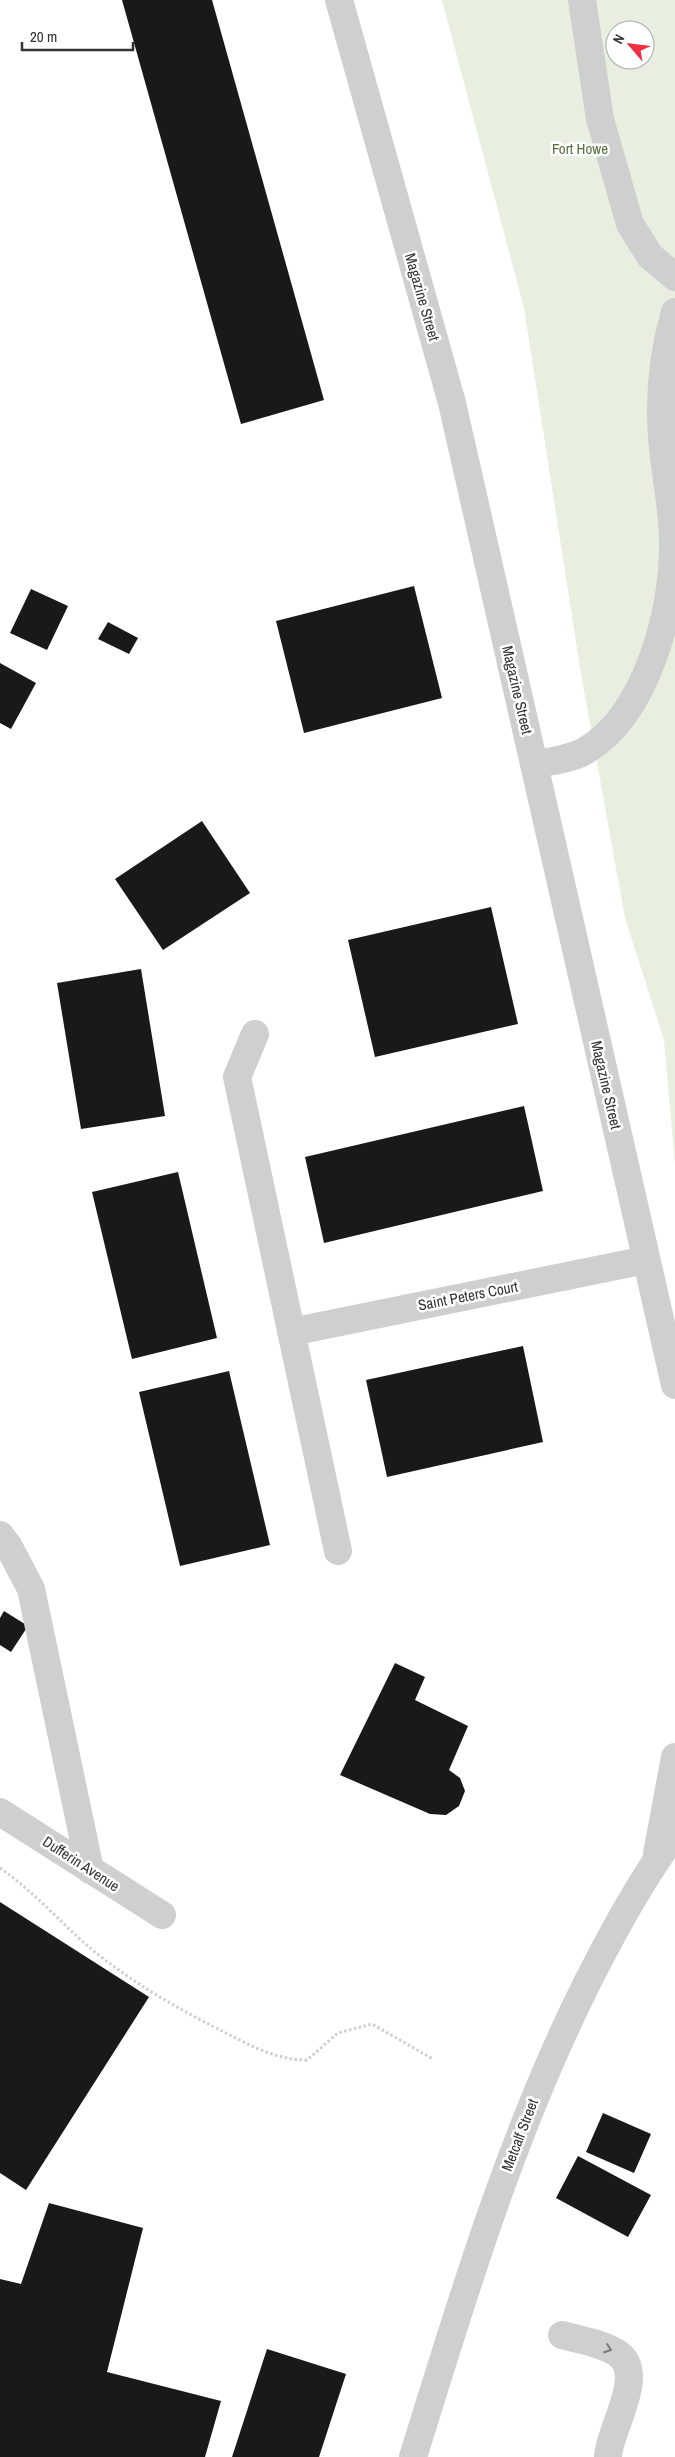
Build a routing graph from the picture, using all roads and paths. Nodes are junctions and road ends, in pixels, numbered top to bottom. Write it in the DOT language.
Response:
graph roads {
  1 [pos="339,0"];
  2 [pos="582,0"];
  3 [pos="675,277"];
  4 [pos="675,312"];
  5 [pos="534,765"];
  6 [pos="255,1034"];
  7 [pos="646,1260"];
  8 [pos="291,1332"];
  9 [pos="675,1385"];
  10 [pos="0,1535"];
  11 [pos="338,1551"];
  12 [pos="675,1757"];
  13 [pos="0,1812"];
  14 [pos="675,1834"];
  15 [pos="656,1860"];
  16 [pos="0,1868"];
  17 [pos="90,1870"];
  18 [pos="162,1915"];
  19 [pos="433,2060"];
  20 [pos="562,2335"];
  21 [pos="413,2457"];
  22 [pos="608,2457"];
  1 -- 5 [label="street, Magazine Street"];
  2 -- 3 [label="street"];
  4 -- 5 [label="street"];
  5 -- 7 [label="street, Magazine Street"];
  6 -- 8 [label="street"];
  7 -- 8 [label="street, Saint Peters Court"];
  7 -- 9 [label="street, Magazine Street"];
  8 -- 11 [label="street"];
  10 -- 17 [label="street"];
  12 -- 15 [label="street"];
  13 -- 17 [label="street, Dufferin Avenue"];
  14 -- 15 [label="street, Metcalf Street"];
  15 -- 21 [label="street, Metcalf Street"];
  16 -- 19 [label="path"];
  17 -- 18 [label="street, Dufferin Avenue"];
  20 -- 22 [label="street, one-way"];
}
